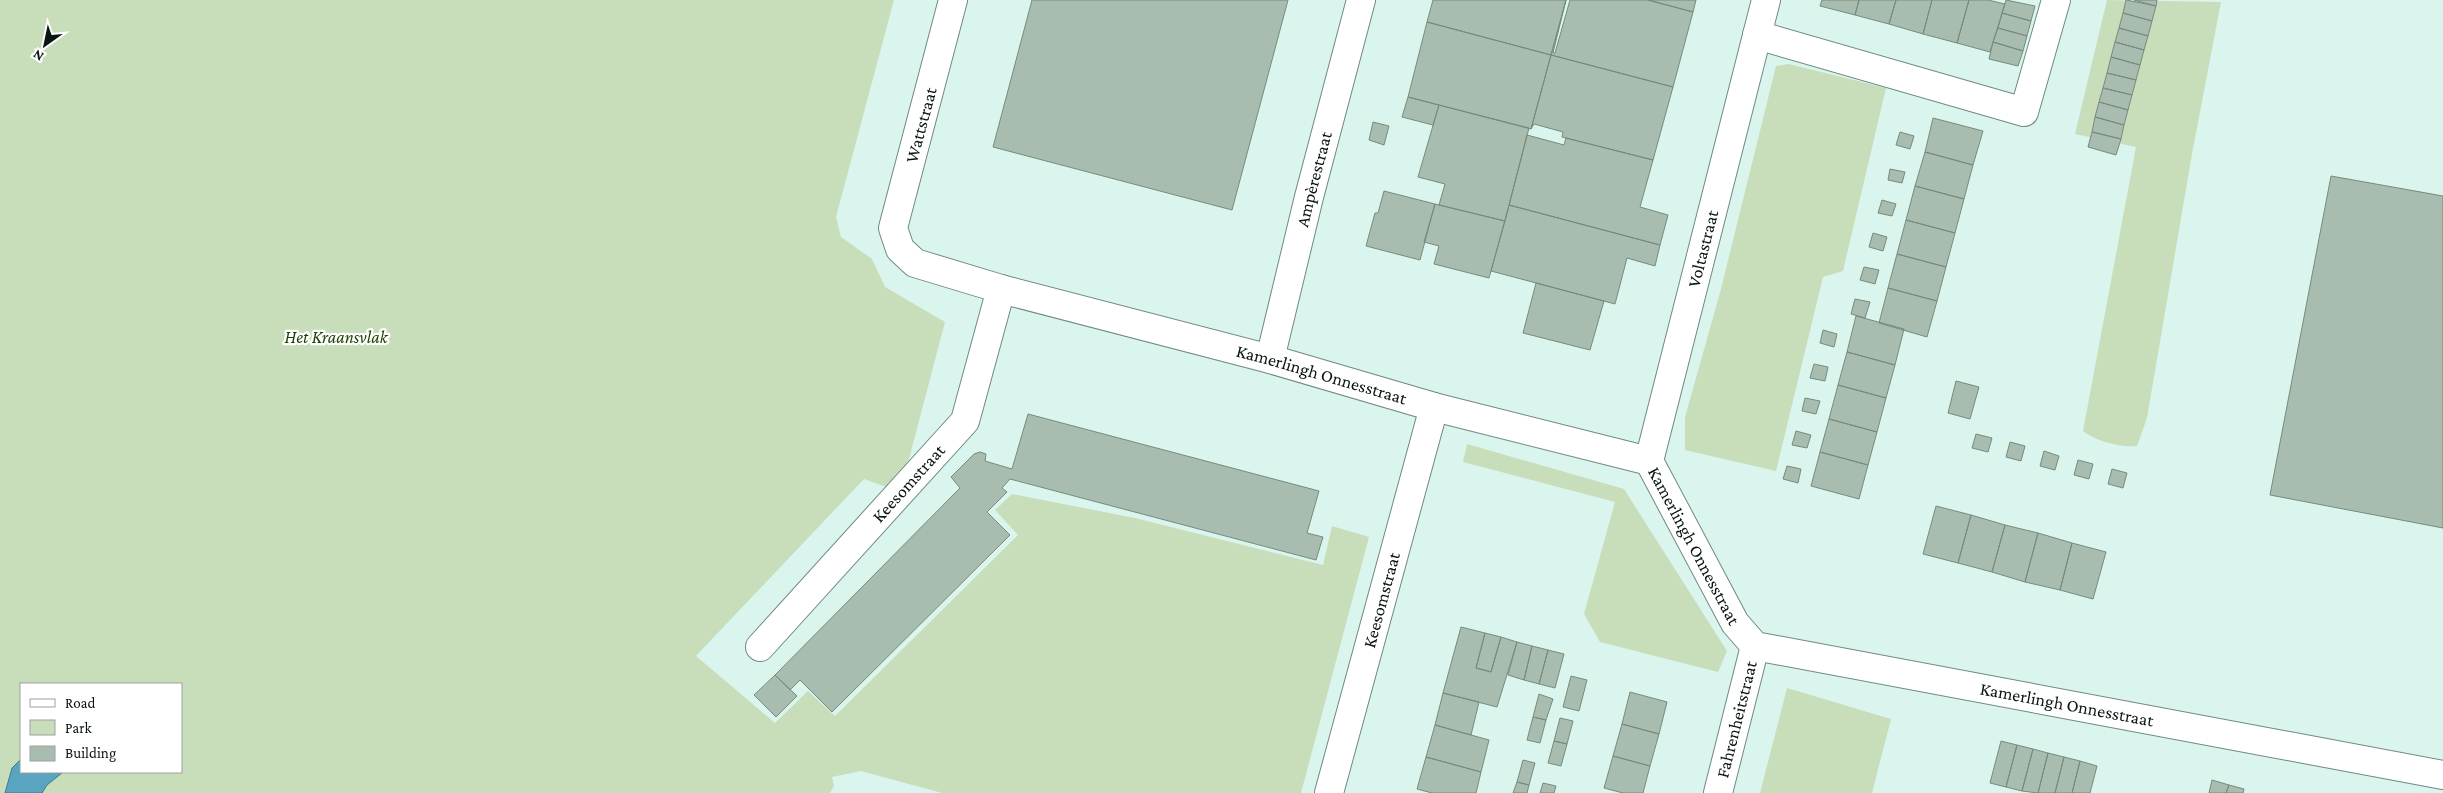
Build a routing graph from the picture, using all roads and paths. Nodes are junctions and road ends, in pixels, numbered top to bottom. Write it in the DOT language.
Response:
graph roads {
  1 [pos="953,0"];
  2 [pos="1361,0"];
  3 [pos="1766,0"];
  4 [pos="2056,0"];
  5 [pos="1757,35"];
  6 [pos="900,249"];
  7 [pos="1002,288"];
  8 [pos="1270,359"];
  9 [pos="1434,407"];
  10 [pos="1648,462"];
  11 [pos="1755,646"];
  12 [pos="760,648"];
  13 [pos="2443,775"];
  14 [pos="1329,793"];
  15 [pos="1718,793"];
  1 -- 6 [label="street, Wattstraat"];
  2 -- 8 [label="street, Ampèrestraat"];
  3 -- 5 [label="street, Voltastraat"];
  4 -- 5 [label="street"];
  5 -- 10 [label="street, Voltastraat"];
  6 -- 7 [label="street, Kamerlingh Onnesstraat"];
  7 -- 8 [label="street, Kamerlingh Onnesstraat"];
  7 -- 12 [label="street, Keesomstraat"];
  8 -- 9 [label="street, Kamerlingh Onnesstraat"];
  9 -- 10 [label="street, Kamerlingh Onnesstraat"];
  9 -- 14 [label="street, Keesomstraat"];
  10 -- 11 [label="street, Kamerlingh Onnesstraat"];
  11 -- 13 [label="street, Kamerlingh Onnesstraat"];
  11 -- 15 [label="street, Fahrenheitstraat"];
}
